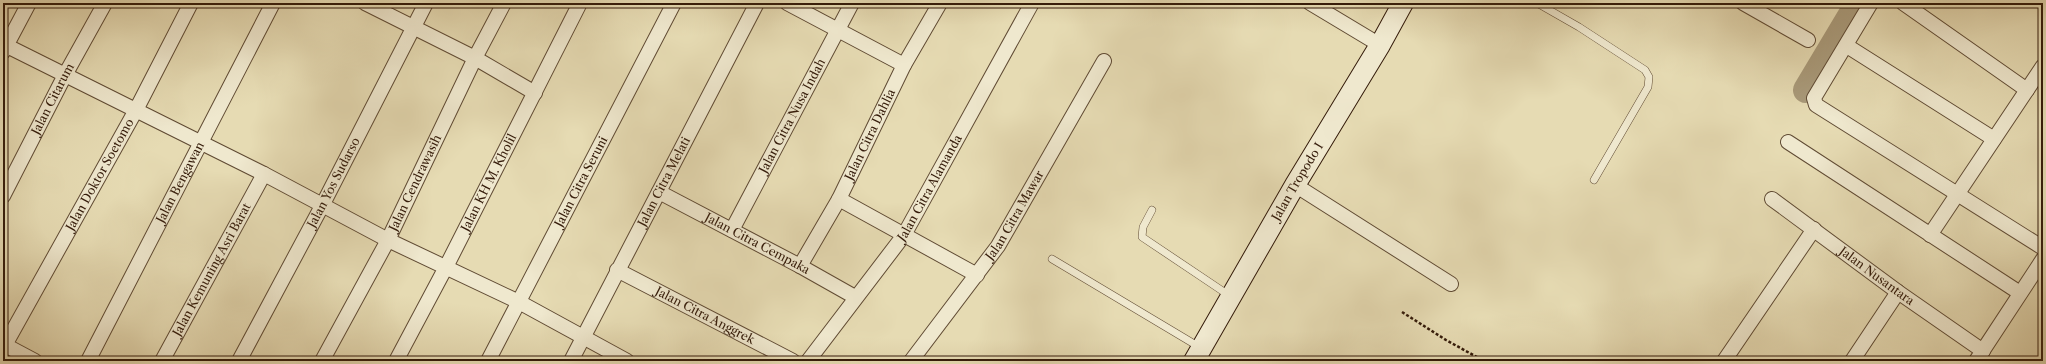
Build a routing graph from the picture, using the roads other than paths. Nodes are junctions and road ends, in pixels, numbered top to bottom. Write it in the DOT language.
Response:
graph roads {
  1 [pos="29,3"];
  2 [pos="105,3"];
  3 [pos="191,3"];
  4 [pos="272,3"];
  5 [pos="365,3"];
  6 [pos="426,3"];
  7 [pos="504,3"];
  8 [pos="580,3"];
  9 [pos="674,3"];
  10 [pos="757,3"];
  11 [pos="787,3"];
  12 [pos="852,3"];
  13 [pos="940,3"];
  14 [pos="1032,3"];
  15 [pos="1310,3"];
  16 [pos="1403,3"];
  17 [pos="1537,3"];
  18 [pos="1743,3"];
  19 [pos="1872,3"];
  20 [pos="1903,3"];
  21 [pos="414,27"];
  22 [pos="838,30"];
  23 [pos="1808,40"];
  24 [pos="1380,45"];
  25 [pos="1847,46"];
  26 [pos="4,47"];
  27 [pos="475,58"];
  28 [pos="1104,61"];
  29 [pos="904,65"];
  30 [pos="2043,66"];
  31 [pos="65,75"];
  32 [pos="2027,90"];
  33 [pos="534,94"];
  34 [pos="136,110"];
  35 [pos="1994,140"];
  36 [pos="199,142"];
  37 [pos="1788,142"];
  38 [pos="263,176"];
  39 [pos="1594,180"];
  40 [pos="1295,185"];
  41 [pos="659,192"];
  42 [pos="1958,195"];
  43 [pos="3,196"];
  44 [pos="1772,198"];
  45 [pos="839,199"];
  46 [pos="323,204"];
  47 [pos="1152,210"];
  48 [pos="1814,229"];
  49 [pos="732,230"];
  50 [pos="1930,234"];
  51 [pos="904,236"];
  52 [pos="388,240"];
  53 [pos="2043,248"];
  54 [pos="1052,259"];
  55 [pos="2043,259"];
  56 [pos="800,266"];
  57 [pos="446,267"];
  58 [pos="617,270"];
  59 [pos="977,275"];
  60 [pos="1451,284"];
  61 [pos="1898,292"];
  62 [pos="2020,293"];
  63 [pos="1230,296"];
  64 [pos="855,297"];
  65 [pos="519,302"];
  66 [pos="583,337"];
  67 [pos="4,344"];
  68 [pos="1197,355"];
  69 [pos="1979,356"];
  70 [pos="35,361"];
  71 [pos="88,361"];
  72 [pos="162,361"];
  73 [pos="239,361"];
  74 [pos="322,361"];
  75 [pos="396,361"];
  76 [pos="488,361"];
  77 [pos="571,361"];
  78 [pos="627,361"];
  79 [pos="793,361"];
  80 [pos="808,361"];
  81 [pos="911,361"];
  82 [pos="1724,361"];
  83 [pos="1852,361"];
  1 -- 26 [label="street"];
  2 -- 31 [label="street, Jalan Citarum"];
  3 -- 34 [label="street, Jalan Doktor Soetomo"];
  4 -- 36 [label="street, Jalan Bengawan"];
  5 -- 21 [label="street"];
  6 -- 21 [label="street, Jalan Yos Sudarso"];
  7 -- 27 [label="street, Jalan Cendrawasih"];
  8 -- 33 [label="street, Jalan KH M. Kholil"];
  9 -- 65 [label="street, Jalan Citra Seruni"];
  10 -- 41 [label="street, Jalan Citra Melati"];
  11 -- 22 [label="street"];
  12 -- 22 [label="street, Jalan Citra Nusa Indah"];
  13 -- 29 [label="street, Jalan Citra Dahlia"];
  14 -- 51 [label="street, Jalan Citra Alamanda"];
  15 -- 24 [label="street"];
  16 -- 24 [label="street, Jalan Tropodo I"];
  17 -- 39 [label="lane"];
  18 -- 23 [label="street"];
  19 -- 25 [label="street"];
  20 -- 32 [label="street"];
  21 -- 27 [label="street"];
  21 -- 46 [label="street, Jalan Yos Sudarso"];
  22 -- 29 [label="street"];
  22 -- 49 [label="street, Jalan Citra Nusa Indah"];
  24 -- 40 [label="street, Jalan Tropodo I"];
  25 -- 35 [label="street"];
  25 -- 42 [label="street"];
  26 -- 31 [label="street"];
  27 -- 33 [label="street"];
  27 -- 52 [label="street, Jalan Cendrawasih"];
  28 -- 59 [label="street, Jalan Citra Mawar"];
  29 -- 45 [label="street, Jalan Citra Dahlia"];
  30 -- 32 [label="street"];
  31 -- 34 [label="street"];
  31 -- 43 [label="street, Jalan Citarum"];
  32 -- 35 [label="street"];
  33 -- 57 [label="street, Jalan KH M. Kholil"];
  34 -- 36 [label="street"];
  34 -- 67 [label="street, Jalan Doktor Soetomo"];
  35 -- 42 [label="street"];
  36 -- 38 [label="street"];
  36 -- 71 [label="street, Jalan Bengawan"];
  37 -- 50 [label="street"];
  38 -- 46 [label="street"];
  38 -- 72 [label="street, Jalan Kemuning Asri Barat"];
  40 -- 60 [label="street"];
  40 -- 63 [label="street, Jalan Tropodo I"];
  41 -- 49 [label="street, Jalan Citra Cempaka"];
  41 -- 58 [label="street, Jalan Citra Melati"];
  42 -- 50 [label="street"];
  42 -- 53 [label="street"];
  44 -- 48 [label="street, Jalan Nusantara"];
  45 -- 51 [label="street"];
  45 -- 56 [label="street, Jalan Citra Dahlia"];
  46 -- 52 [label="street"];
  46 -- 73 [label="street, Jalan Yos Sudarso"];
  47 -- 63 [label="lane"];
  48 -- 61 [label="street, Jalan Nusantara"];
  48 -- 82 [label="street"];
  49 -- 56 [label="street, Jalan Citra Cempaka"];
  50 -- 62 [label="street"];
  51 -- 59 [label="street"];
  51 -- 64 [label="street, Jalan Citra Alamanda"];
  52 -- 57 [label="street"];
  52 -- 74 [label="street, Jalan Cendrawasih"];
  54 -- 68 [label="lane"];
  55 -- 62 [label="street"];
  56 -- 64 [label="street, Jalan Citra Cempaka"];
  57 -- 65 [label="street"];
  57 -- 75 [label="street, Jalan KH M. Kholil"];
  58 -- 66 [label="street, Jalan Citra Melati"];
  58 -- 79 [label="street, Jalan Citra Anggrek"];
  59 -- 81 [label="street, Jalan Citra Mawar"];
  61 -- 69 [label="street, Jalan Nusantara"];
  61 -- 83 [label="street"];
  62 -- 69 [label="street"];
  63 -- 68 [label="street, Jalan Tropodo I"];
  64 -- 80 [label="street, Jalan Citra Alamanda"];
  65 -- 66 [label="street"];
  65 -- 76 [label="street, Jalan Citra Seruni"];
  66 -- 77 [label="street, Jalan Citra Melati"];
  66 -- 78 [label="street"];
  67 -- 70 [label="street"];
}
